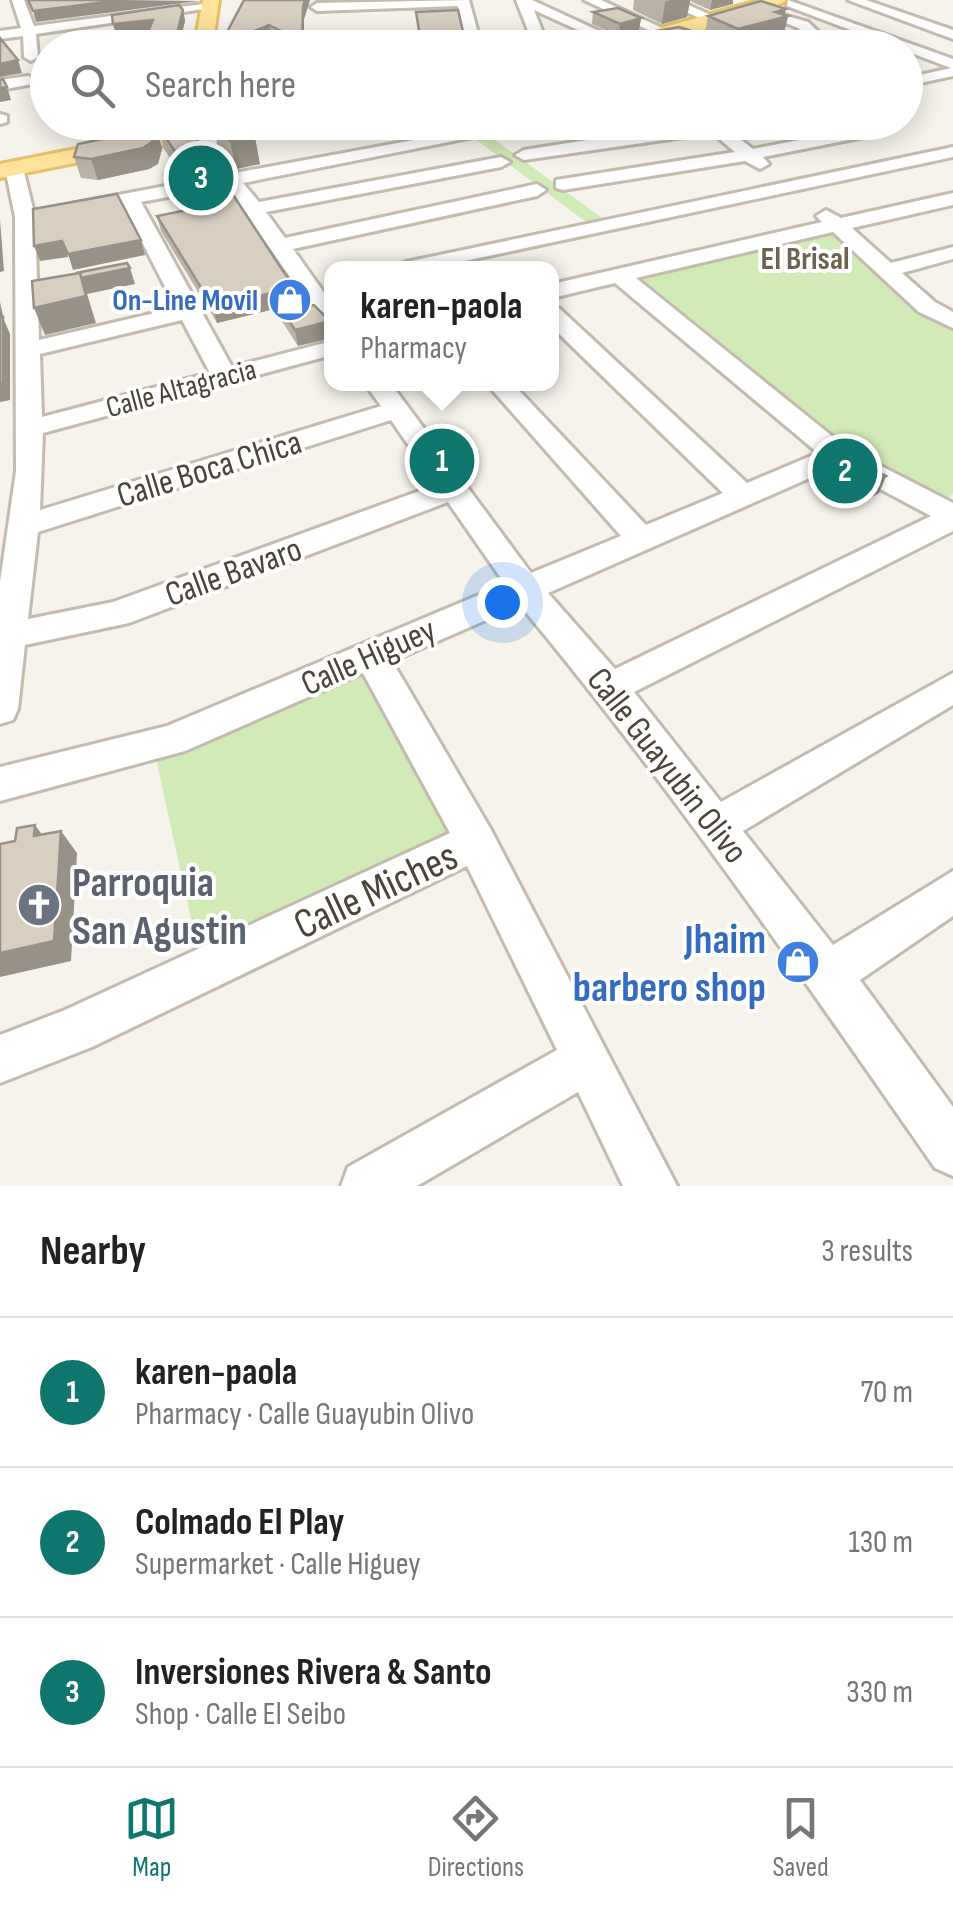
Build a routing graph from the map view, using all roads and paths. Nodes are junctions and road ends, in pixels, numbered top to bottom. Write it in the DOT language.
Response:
graph roads {
  1 [pos="32,0"];
  2 [pos="523,0"];
  3 [pos="666,0"];
  4 [pos="854,0"];
  5 [pos="18,1"];
  6 [pos="463,1"];
  7 [pos="783,3"];
  8 [pos="920,3"];
  9 [pos="212,4"];
  10 [pos="901,6"];
  11 [pos="317,8"];
  12 [pos="582,12"];
  13 [pos="642,16"];
  14 [pos="468,19"];
  15 [pos="600,19"];
  16 [pos="714,19"];
  17 [pos="448,20"];
  18 [pos="36,30"];
  19 [pos="207,30"];
  20 [pos="471,30"];
  21 [pos="535,30"];
  22 [pos="604,30"];
  23 [pos="664,30"];
  24 [pos="673,30"];
  25 [pos="691,30"];
  26 [pos="695,30"];
  27 [pos="809,30"];
  28 [pos="858,30"];
  29 [pos="29,31"];
  30 [pos="0,34"];
  31 [pos="953,34"];
  32 [pos="923,53"];
  33 [pos="30,57"];
  34 [pos="953,64"];
  35 [pos="953,72"];
  36 [pos="923,78"];
  37 [pos="28,80"];
  38 [pos="0,85"];
  39 [pos="923,86"];
  40 [pos="940,92"];
  41 [pos="144,140"];
  42 [pos="202,140"];
  43 [pos="415,140"];
  44 [pos="486,140"];
  45 [pos="496,140"];
  46 [pos="625,140"];
  47 [pos="730,140"];
  48 [pos="829,140"];
  49 [pos="290,142"];
  50 [pos="953,152"];
  51 [pos="524,156"];
  52 [pos="750,156"];
  53 [pos="501,162"];
  54 [pos="317,165"];
  55 [pos="5,167"];
  56 [pos="229,181"];
  57 [pos="563,184"];
  58 [pos="787,187"];
  59 [pos="129,198"];
  60 [pos="549,199"];
  61 [pos="953,199"];
  62 [pos="254,209"];
  63 [pos="42,214"];
  64 [pos="614,221"];
  65 [pos="837,224"];
  66 [pos="585,227"];
  67 [pos="279,246"];
  68 [pos="380,248"];
  69 [pos="953,253"];
  70 [pos="437,261"];
  71 [pos="890,270"];
  72 [pos="620,275"];
  73 [pos="559,288"];
  74 [pos="324,309"];
  75 [pos="191,312"];
  76 [pos="559,321"];
  77 [pos="953,321"];
  78 [pos="27,350"];
  79 [pos="324,350"];
  80 [pos="224,376"];
  81 [pos="505,391"];
  82 [pos="387,397"];
  83 [pos="30,428"];
  84 [pos="838,455"];
  85 [pos="454,490"];
  86 [pos="743,496"];
  87 [pos="953,516"];
  88 [pos="23,526"];
  89 [pos="642,539"];
  90 [pos="524,587"];
  91 [pos="7,636"];
  92 [pos="371,656"];
  93 [pos="953,687"];
  94 [pos="610,688"];
  95 [pos="0,709"];
  96 [pos="0,784"];
  97 [pos="716,826"];
  98 [pos="476,841"];
  99 [pos="953,891"];
  100 [pos="828,975"];
  101 [pos="0,1059"];
  102 [pos="588,1059"];
  103 [pos="953,1150"];
  104 [pos="366,1186"];
  105 [pos="651,1186"];
  1 -- 5 [label="street"];
  2 -- 12 [label="street"];
  2 -- 21 [label="street"];
  3 -- 16 [label="street"];
  4 -- 31 [label="street"];
  5 -- 29 [label="street"];
  6 -- 11 [label="street"];
  6 -- 14 [label="street"];
  7 -- 16 [label="main road"];
  7 -- 26 [label="main road"];
  7 -- 27 [label="street"];
  7 -- 28 [label="street"];
  8 -- 10 [label="street"];
  9 -- 18 [label="street"];
  9 -- 19 [label="main road"];
  12 -- 15 [label="street"];
  12 -- 22 [label="street"];
  12 -- 23 [label="street"];
  13 -- 24 [label="street"];
  14 -- 17 [label="street"];
  14 -- 20 [label="street"];
  16 -- 25 [label="main road"];
  29 -- 30 [label="street"];
  29 -- 33 [label="street"];
  32 -- 34 [label="street"];
  35 -- 36 [label="street"];
  37 -- 38 [label="street"];
  39 -- 40 [label="street"];
  41 -- 55 [label="main road"];
  42 -- 56 [label="street"];
  43 -- 54 [label="street"];
  44 -- 53 [label="street"];
  45 -- 51 [label="street"];
  46 -- 51 [label="street"];
  47 -- 52 [label="street"];
  48 -- 52 [label="street"];
  49 -- 54 [label="street"];
  50 -- 58 [label="street"];
  51 -- 57 [label="street"];
  52 -- 57 [label="street"];
  52 -- 58 [label="street"];
  53 -- 60 [label="street"];
  53 -- 62 [label="street"];
  54 -- 56 [label="street"];
  55 -- 63 [label="street"];
  56 -- 59 [label="street"];
  56 -- 62 [label="street"];
  57 -- 64 [label="street"];
  58 -- 64 [label="street"];
  58 -- 65 [label="street"];
  59 -- 63 [label="street"];
  59 -- 75 [label="street"];
  60 -- 66 [label="street"];
  60 -- 68 [label="street"];
  61 -- 65 [label="street"];
  62 -- 67 [label="street"];
  63 -- 78 [label="street"];
  64 -- 66 [label="street"];
  65 -- 71 [label="street"];
  65 -- 72 [label="street"];
  66 -- 70 [label="street"];
  67 -- 68 [label="street"];
  67 -- 74 [label="street"];
  69 -- 71 [label="street"];
  71 -- 77 [label="street"];
  72 -- 73 [label="street"];
  72 -- 84 [label="street"];
  75 -- 78 [label="street"];
  75 -- 80 [label="street"];
  76 -- 86 [label="street"];
  78 -- 83 [label="street"];
  79 -- 80 [label="street, Calle Altagracia"];
  80 -- 83 [label="street, Calle Altagracia"];
  81 -- 89 [label="street"];
  82 -- 85 [label="street, Calle Guayubin Olivo"];
  82 -- 88 [label="street, Calle Boca Chica"];
  83 -- 88 [label="street"];
  84 -- 86 [label="street, Calle Higuey"];
  84 -- 87 [label="street"];
  85 -- 90 [label="street, Calle Guayubin Olivo"];
  85 -- 91 [label="street, Calle Bavaro"];
  86 -- 89 [label="street, Calle Higuey"];
  87 -- 94 [label="street"];
  88 -- 91 [label="street"];
  89 -- 90 [label="street, Calle Higuey"];
  90 -- 92 [label="street, Calle Higuey"];
  90 -- 94 [label="street, Calle Guayubin Olivo"];
  91 -- 95 [label="street"];
  92 -- 96 [label="street, Calle Higuey"];
  92 -- 98 [label="street"];
  93 -- 97 [label="street"];
  94 -- 97 [label="street, Calle Guayubin Olivo"];
  97 -- 100 [label="street, Calle Guayubin Olivo"];
  98 -- 101 [label="street, Calle Miches"];
  98 -- 102 [label="street"];
  99 -- 100 [label="street"];
  100 -- 103 [label="street, Calle Guayubin Olivo"];
  102 -- 104 [label="street"];
  102 -- 105 [label="street"];
}
